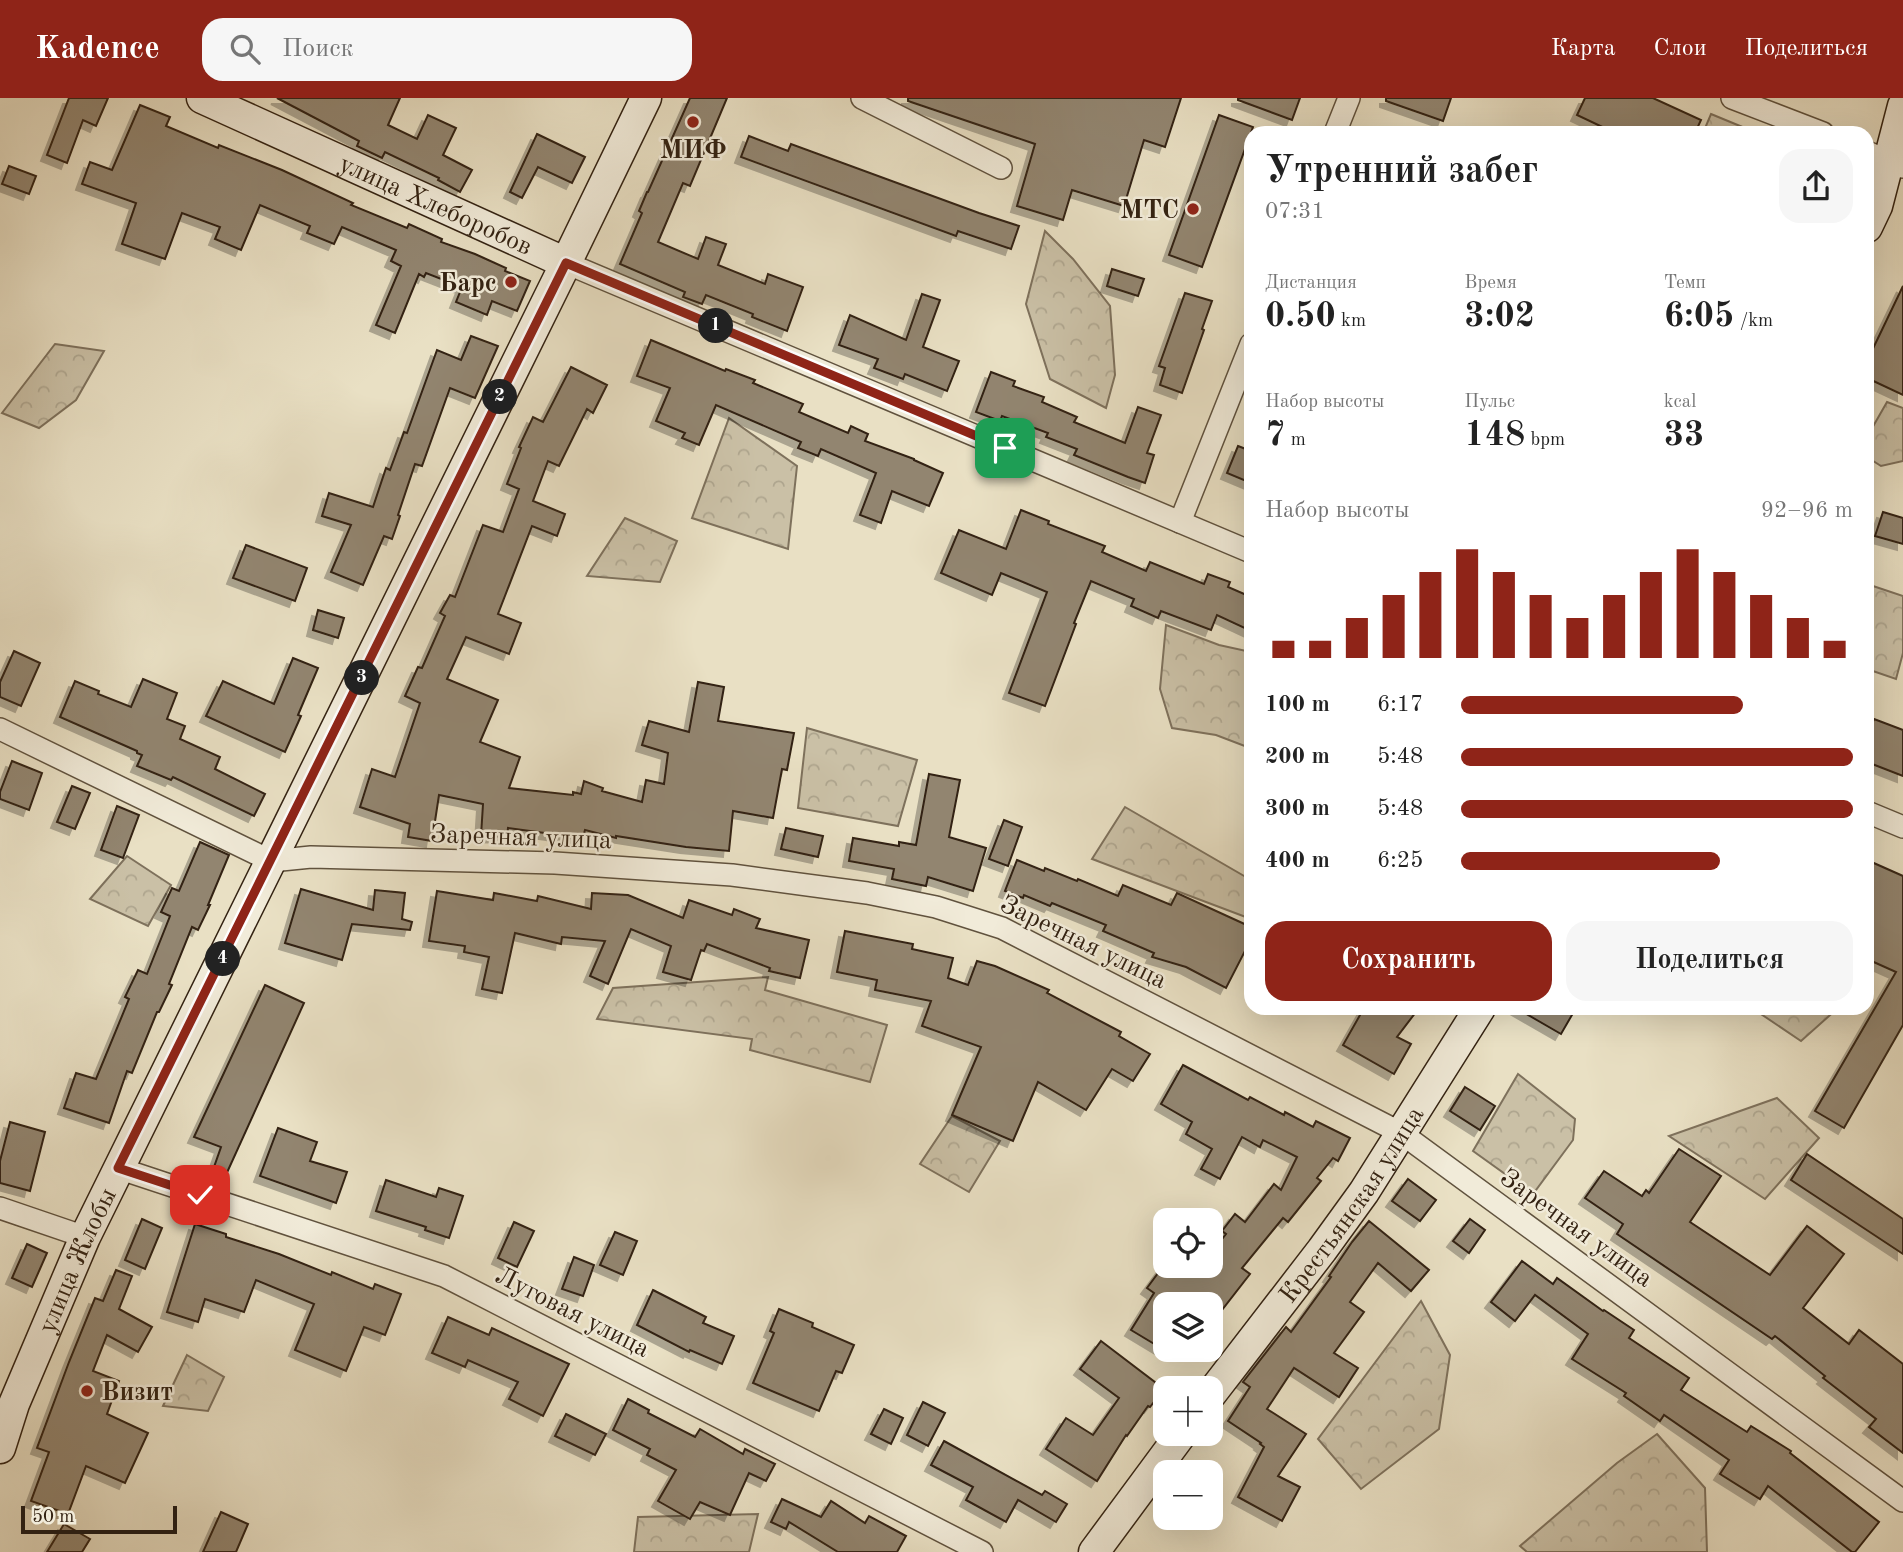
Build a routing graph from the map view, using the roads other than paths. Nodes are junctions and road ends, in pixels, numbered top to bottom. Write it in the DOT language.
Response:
graph roads {
  1 [pos="201,98"];
  2 [pos="646,98"];
  3 [pos="862,98"];
  4 [pos="1349,98"];
  5 [pos="1732,98"];
  6 [pos="1903,106"];
  7 [pos="1338,126"];
  8 [pos="1805,126"];
  9 [pos="1886,160"];
  10 [pos="1001,167"];
  11 [pos="1874,212"];
  12 [pos="566,263"];
  13 [pos="1244,362"];
  14 [pos="1180,522"];
  15 [pos="1244,549"];
  16 [pos="0,729"];
  17 [pos="1874,815"];
  18 [pos="1903,827"];
  19 [pos="271,862"];
  20 [pos="1476,1015"];
  21 [pos="1401,1133"];
  22 [pos="118,1168"];
  23 [pos="0,1208"];
  24 [pos="85,1237"];
  25 [pos="1223,1378"];
  26 [pos="1172,1446"];
  27 [pos="0,1448"];
  28 [pos="1903,1501"];
  29 [pos="982,1552"];
  30 [pos="1094,1552"];
  1 -- 12 [label="street, улица Хлеборобов"];
  2 -- 12 [label="street, улица Жлобы"];
  3 -- 10 [label="street"];
  4 -- 7 [label="street"];
  5 -- 8 [label="street"];
  6 -- 9 [label="street"];
  9 -- 11 [label="street"];
  12 -- 14 [label="street, улица Хлеборобов"];
  12 -- 19 [label="street, улица Жлобы"];
  13 -- 14 [label="street"];
  14 -- 15 [label="street, улица Хлеборобов"];
  16 -- 19 [label="street"];
  17 -- 18 [label="street"];
  19 -- 21 [label="street, Заречная улица"];
  19 -- 22 [label="street, улица Жлобы"];
  20 -- 21 [label="street, Крестьянская улица"];
  21 -- 25 [label="street, Крестьянская улица"];
  21 -- 28 [label="street, Заречная улица"];
  22 -- 24 [label="street, улица Жлобы"];
  22 -- 29 [label="street, Луговая улица"];
  23 -- 24 [label="street"];
  24 -- 27 [label="street, улица Жлобы"];
  26 -- 30 [label="street"];
}
